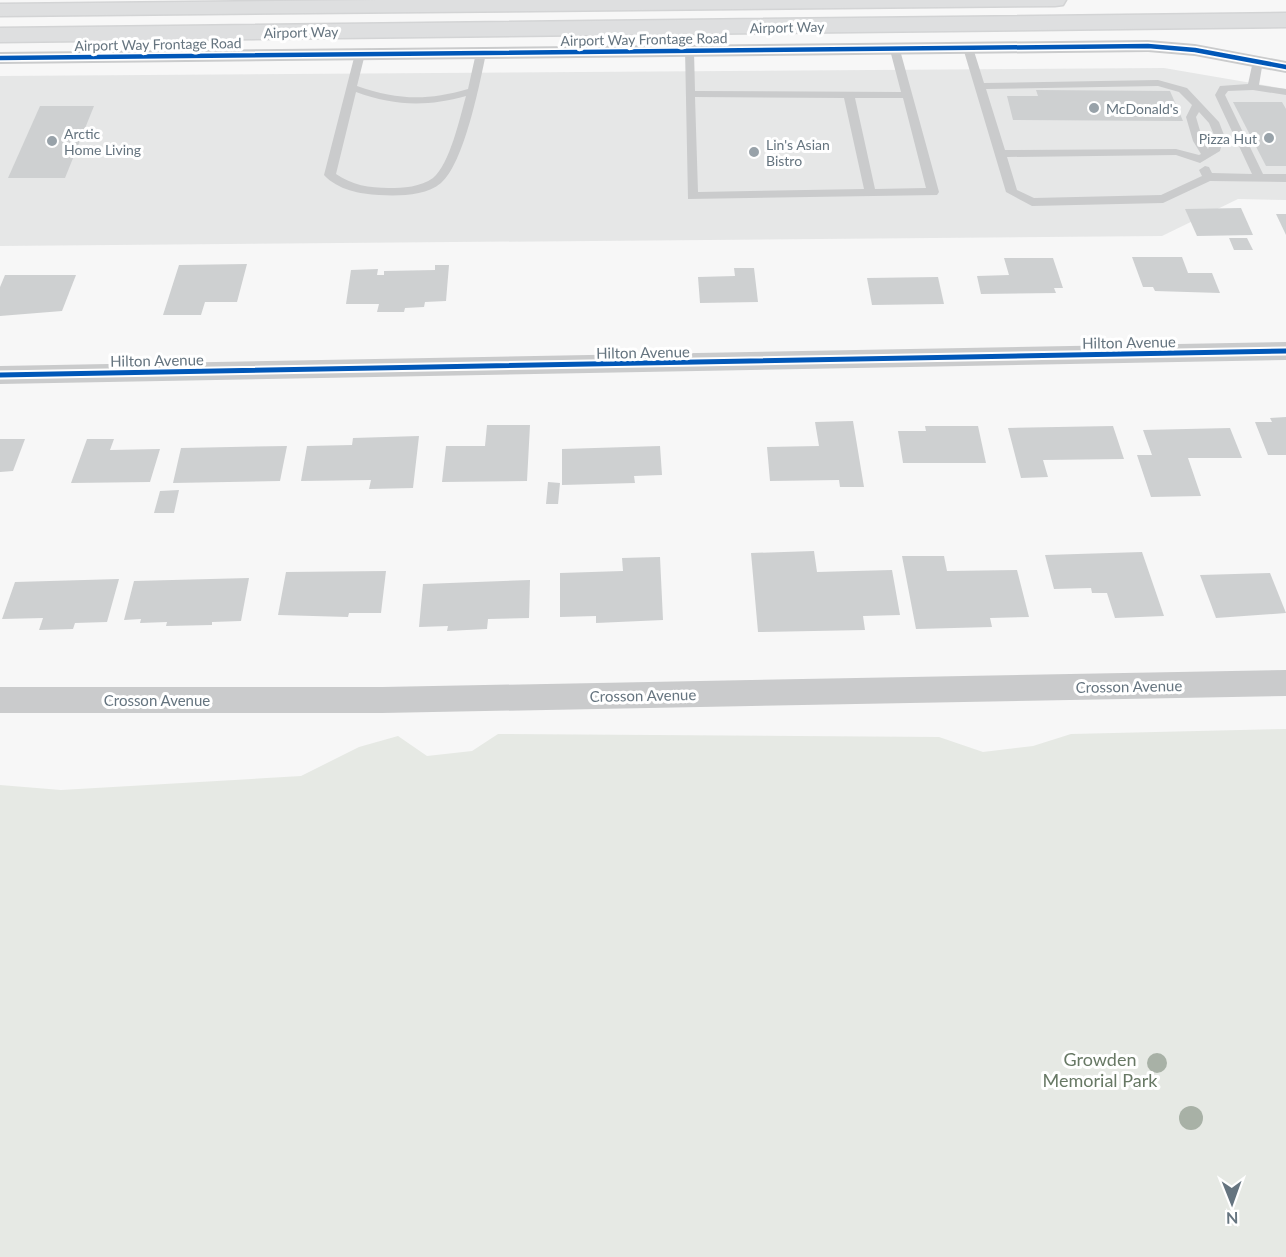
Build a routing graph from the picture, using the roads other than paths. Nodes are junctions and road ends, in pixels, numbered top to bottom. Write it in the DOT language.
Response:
graph roads {
  1 [pos="1055,0"];
  2 [pos="0,10"];
  3 [pos="1286,20"];
  4 [pos="0,35"];
  5 [pos="968,48"];
  6 [pos="895,50"];
  7 [pos="689,51"];
  8 [pos="481,53"];
  9 [pos="360,54"];
  10 [pos="0,58"];
  11 [pos="1258,61"];
  12 [pos="1286,67"];
  13 [pos="981,86"];
  14 [pos="1253,87"];
  15 [pos="353,88"];
  16 [pos="472,91"];
  17 [pos="1286,92"];
  18 [pos="690,94"];
  19 [pos="907,95"];
  20 [pos="849,96"];
  21 [pos="1197,105"];
  22 [pos="1001,154"];
  23 [pos="1203,157"];
  24 [pos="1208,177"];
  25 [pos="1259,178"];
  26 [pos="1286,178"];
  27 [pos="870,193"];
  28 [pos="1286,351"];
  29 [pos="0,375"];
  30 [pos="1286,682"];
  31 [pos="0,700"];
  1 -- 2 [label="main road, Airport Way"];
  3 -- 4 [label="main road, Airport Way"];
  5 -- 6 [label="street, Airport Way Frontage Road"];
  5 -- 11 [label="street, Airport Way Frontage Road"];
  5 -- 13 [label="lane"];
  6 -- 7 [label="street, Airport Way Frontage Road"];
  6 -- 19 [label="lane"];
  7 -- 8 [label="street, Airport Way Frontage Road"];
  7 -- 18 [label="lane"];
  8 -- 9 [label="street, Airport Way Frontage Road"];
  8 -- 16 [label="lane"];
  9 -- 10 [label="street, Airport Way Frontage Road"];
  9 -- 15 [label="lane"];
  11 -- 12 [label="street, Airport Way Frontage Road"];
  11 -- 14 [label="lane"];
  13 -- 21 [label="lane"];
  13 -- 22 [label="lane"];
  14 -- 17 [label="lane"];
  14 -- 25 [label="lane"];
  15 -- 16 [label="lane"];
  15 -- 16 [label="lane"];
  18 -- 20 [label="lane"];
  18 -- 27 [label="lane"];
  19 -- 20 [label="lane"];
  19 -- 27 [label="lane"];
  20 -- 27 [label="lane"];
  21 -- 23 [label="lane"];
  21 -- 23 [label="lane"];
  22 -- 23 [label="lane"];
  22 -- 24 [label="lane"];
  23 -- 24 [label="lane"];
  24 -- 25 [label="lane"];
  25 -- 26 [label="lane"];
  28 -- 29 [label="street, Hilton Avenue"];
  30 -- 31 [label="street, Crosson Avenue"];
}
